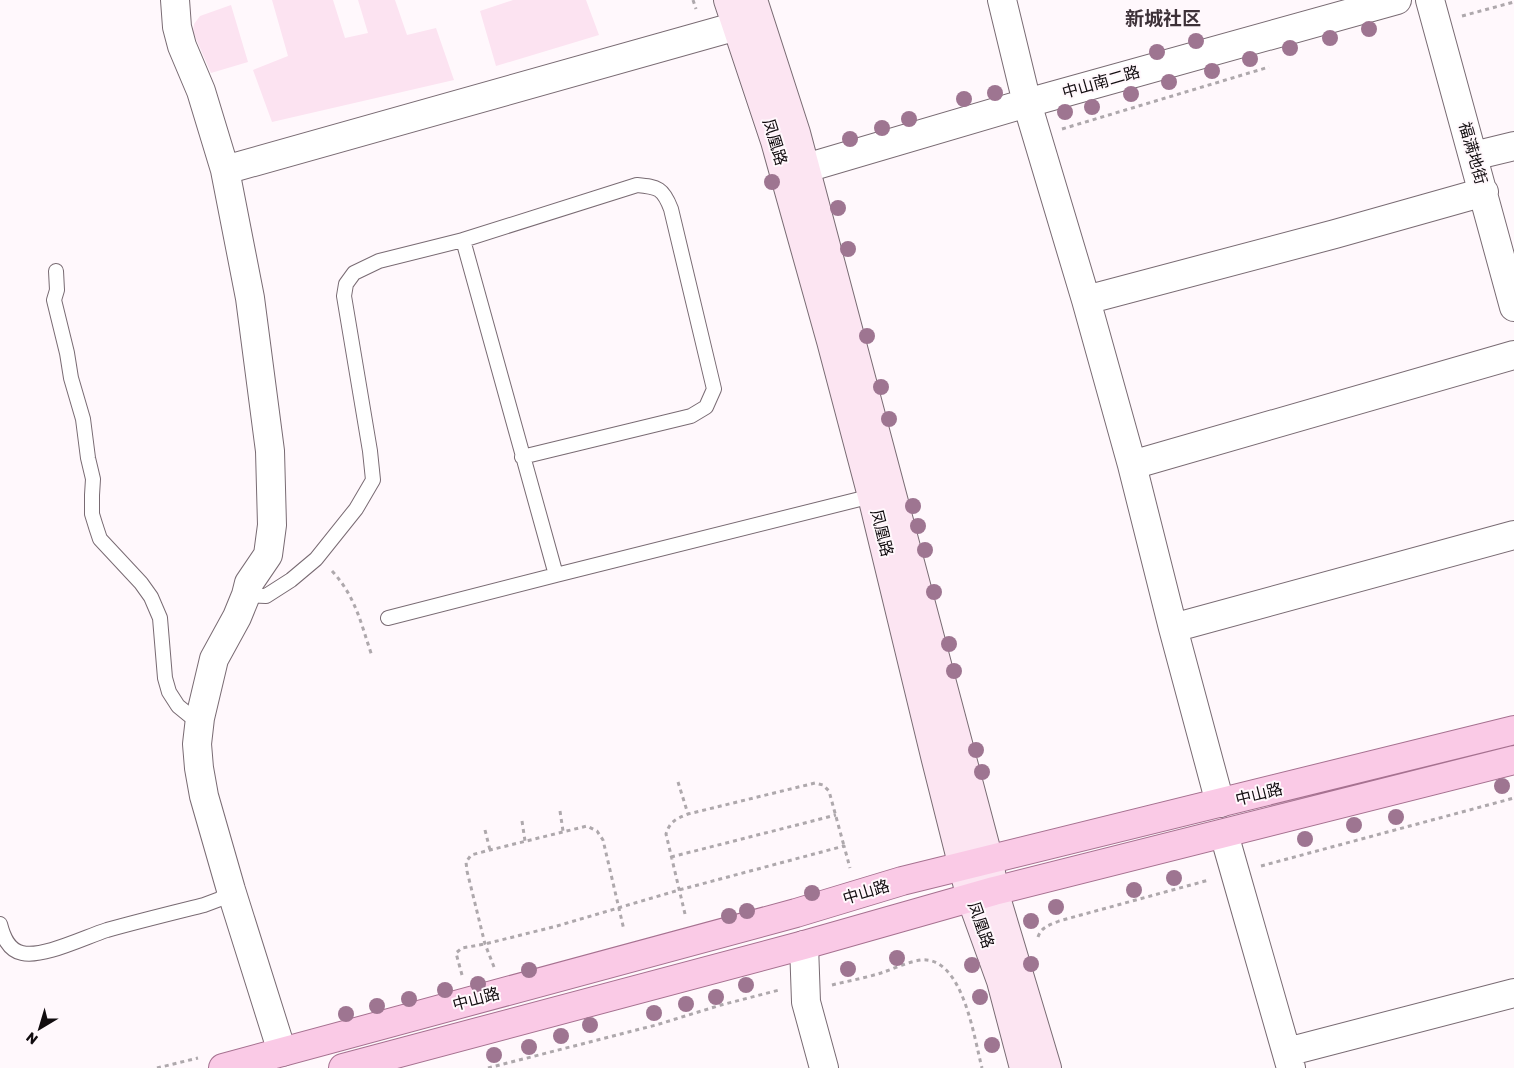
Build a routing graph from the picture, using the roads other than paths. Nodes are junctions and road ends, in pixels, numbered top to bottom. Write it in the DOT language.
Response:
graph roads {
  1 [pos="728,0"];
  2 [pos="753,0"];
  3 [pos="1002,0"];
  4 [pos="1397,0"];
  5 [pos="1430,0"];
  6 [pos="180,1"];
  7 [pos="736,26"];
  8 [pos="1027,103"];
  9 [pos="1514,146"];
  10 [pos="1473,156"];
  11 [pos="806,168"];
  12 [pos="225,170"];
  13 [pos="1484,192"];
  14 [pos="463,240"];
  15 [pos="56,271"];
  16 [pos="1086,300"];
  17 [pos="1514,307"];
  18 [pos="1514,355"];
  19 [pos="522,457"];
  20 [pos="1132,465"];
  21 [pos="872,496"];
  22 [pos="1514,535"];
  23 [pos="556,575"];
  24 [pos="246,595"];
  25 [pos="388,618"];
  26 [pos="1173,628"];
  27 [pos="200,718"];
  28 [pos="1514,730"];
  29 [pos="1514,760"];
  30 [pos="1220,804"];
  31 [pos="1224,834"];
  32 [pos="989,860"];
  33 [pos="963,867"];
  34 [pos="231,890"];
  35 [pos="983,894"];
  36 [pos="0,924"];
  37 [pos="804,945"];
  38 [pos="1514,994"];
  39 [pos="282,1052"];
  40 [pos="1289,1060"];
  41 [pos="222,1068"];
  42 [pos="343,1068"];
  43 [pos="824,1068"];
  44 [pos="1024,1068"];
  45 [pos="1047,1068"];
  1 -- 7 [label="main road, 凤凰路"];
  2 -- 11 [label="main road, 凤凰路"];
  3 -- 8 [label="street"];
  4 -- 8 [label="street, 中山南二路"];
  5 -- 10 [label="street, 福满地街"];
  6 -- 12 [label="street"];
  7 -- 12 [label="street"];
  7 -- 21 [label="main road, 凤凰路"];
  8 -- 11 [label="street, 中山南二路"];
  8 -- 16 [label="street"];
  9 -- 10 [label="street"];
  10 -- 13 [label="street, 福满地街"];
  11 -- 32 [label="main road, 凤凰路"];
  12 -- 24 [label="street"];
  13 -- 16 [label="street"];
  13 -- 17 [label="street, 福满地街"];
  14 -- 19 [label="lane"];
  14 -- 19 [label="lane"];
  14 -- 24 [label="lane"];
  15 -- 27 [label="lane"];
  16 -- 20 [label="street"];
  18 -- 20 [label="street"];
  19 -- 23 [label="lane"];
  20 -- 26 [label="street"];
  21 -- 23 [label="lane"];
  21 -- 33 [label="main road, 凤凰路"];
  22 -- 26 [label="street"];
  23 -- 25 [label="lane"];
  24 -- 27 [label="street"];
  26 -- 30 [label="street"];
  27 -- 34 [label="street"];
  28 -- 30 [label="main road, 中山路"];
  29 -- 31 [label="main road, 中山路"];
  30 -- 32 [label="main road, 中山路"];
  31 -- 35 [label="main road, 中山路"];
  31 -- 40 [label="street"];
  32 -- 33 [label="main road, 中山路"];
  32 -- 35 [label="main road, 凤凰路"];
  33 -- 35 [label="main road, 凤凰路"];
  33 -- 39 [label="main road, 中山路"];
  34 -- 36 [label="lane"];
  34 -- 39 [label="street"];
  35 -- 37 [label="main road, 中山路"];
  35 -- 44 [label="main road, 凤凰路"];
  35 -- 45 [label="main road, 凤凰路"];
  37 -- 42 [label="main road, 中山路"];
  37 -- 43 [label="street"];
  38 -- 40 [label="street"];
  39 -- 41 [label="main road, 中山路"];
}
